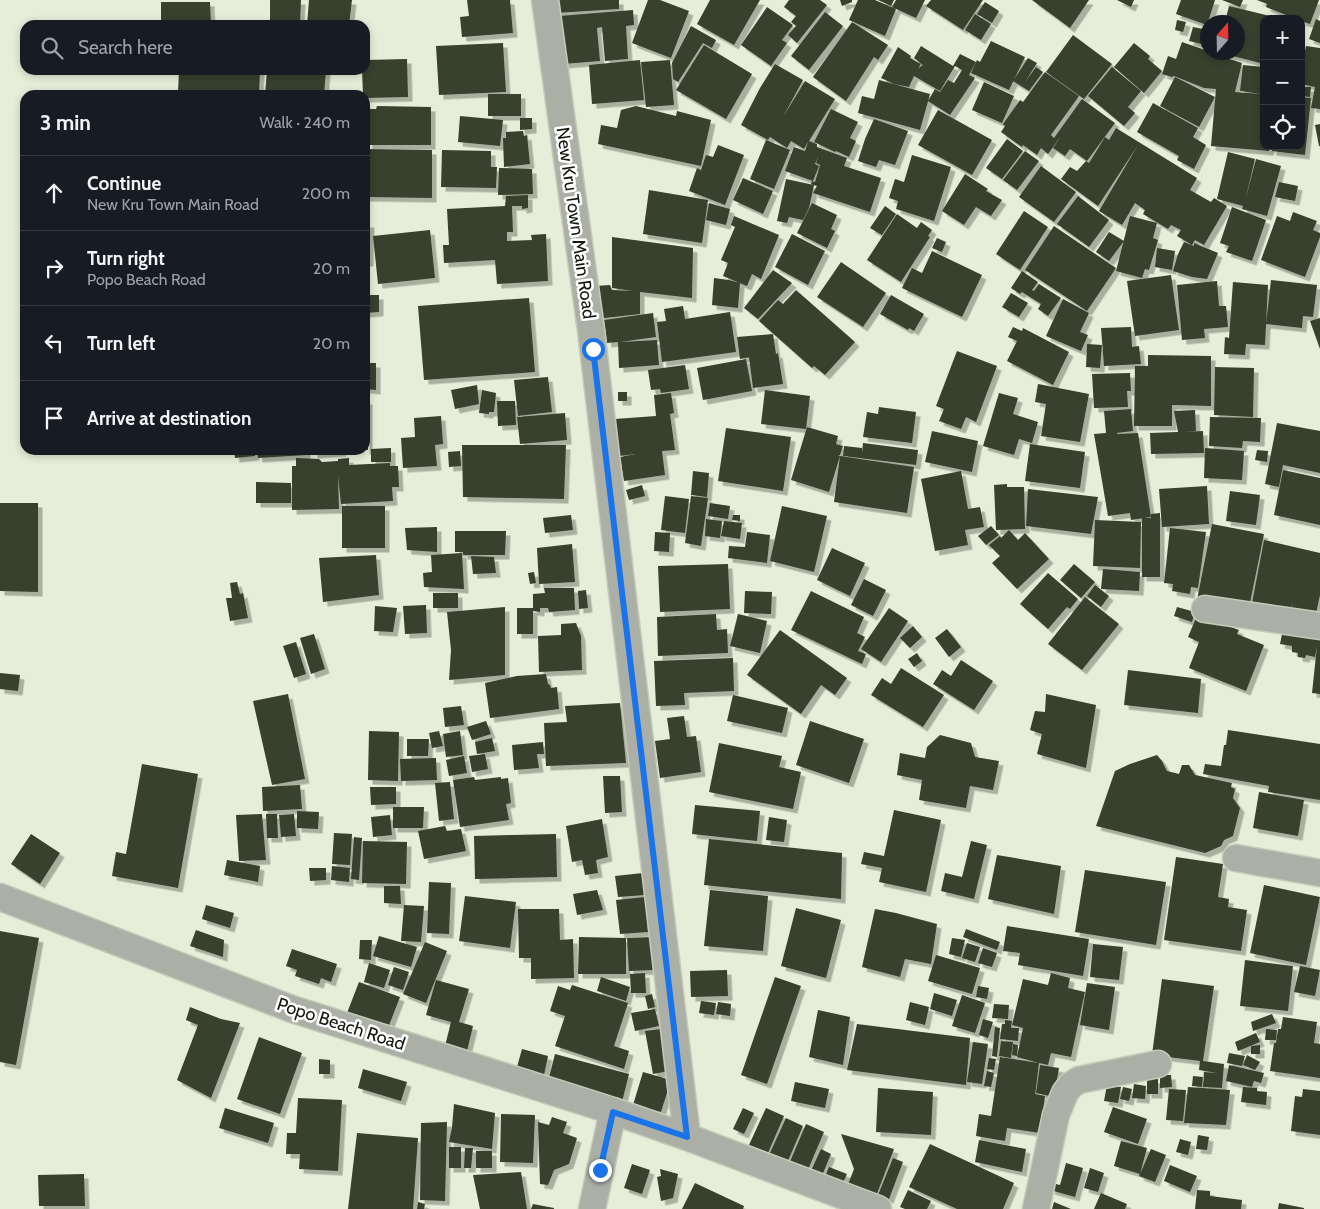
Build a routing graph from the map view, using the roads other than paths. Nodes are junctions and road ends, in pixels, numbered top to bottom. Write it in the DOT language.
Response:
graph roads {
  1 [pos="545,0"];
  2 [pos="1205,610"];
  3 [pos="1320,626"];
  4 [pos="1236,858"];
  5 [pos="1320,873"];
  6 [pos="0,897"];
  7 [pos="1158,1064"];
  8 [pos="613,1112"];
  9 [pos="687,1137"];
  10 [pos="592,1209"];
  11 [pos="878,1209"];
  12 [pos="1036,1209"];
  1 -- 9 [label="street, New Kru Town Main Road"];
  2 -- 3 [label="street"];
  4 -- 5 [label="street"];
  6 -- 8 [label="street, Popo Beach Road"];
  7 -- 12 [label="street"];
  8 -- 9 [label="street, Popo Beach Road"];
  8 -- 10 [label="street"];
  9 -- 11 [label="street"];
}
